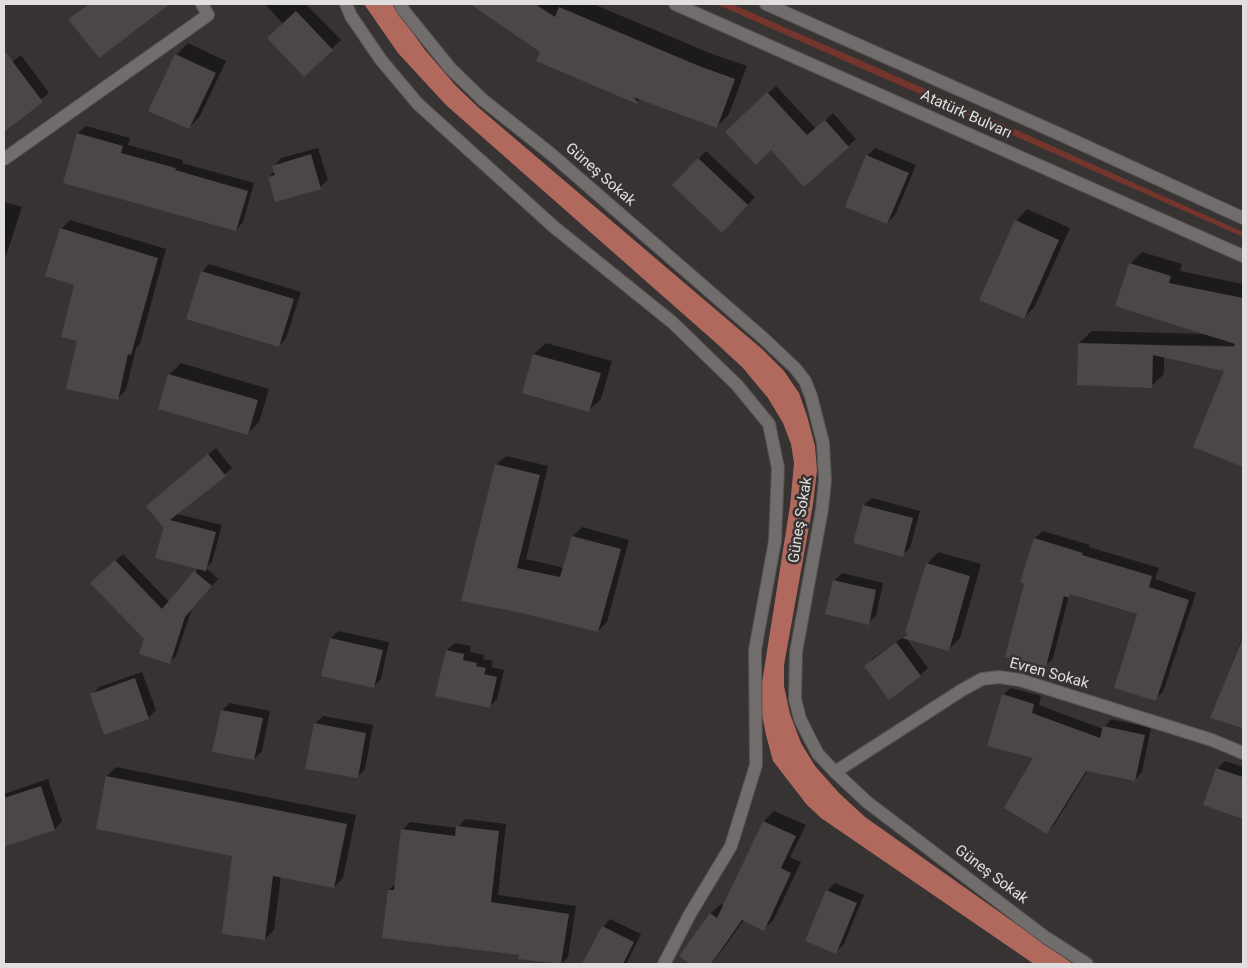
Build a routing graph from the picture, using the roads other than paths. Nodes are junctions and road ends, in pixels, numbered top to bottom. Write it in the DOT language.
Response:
graph roads {
  1 [pos="202,4"];
  2 [pos="346,4"];
  3 [pos="400,4"];
  4 [pos="675,4"];
  5 [pos="766,4"];
  6 [pos="4,158"];
  7 [pos="1243,218"];
  8 [pos="1243,256"];
  9 [pos="1243,753"];
  10 [pos="835,772"];
  11 [pos="664,964"];
  12 [pos="1087,964"];
  1 -- 6 [label="street"];
  2 -- 11 [label="street"];
  3 -- 10 [label="street, Güneş Sokak"];
  4 -- 8 [label="street, Atatürk Bulvarı"];
  5 -- 7 [label="street, Atatürk Bulvarı"];
  9 -- 10 [label="street, Evren Sokak"];
  10 -- 12 [label="street, Güneş Sokak"];
}
